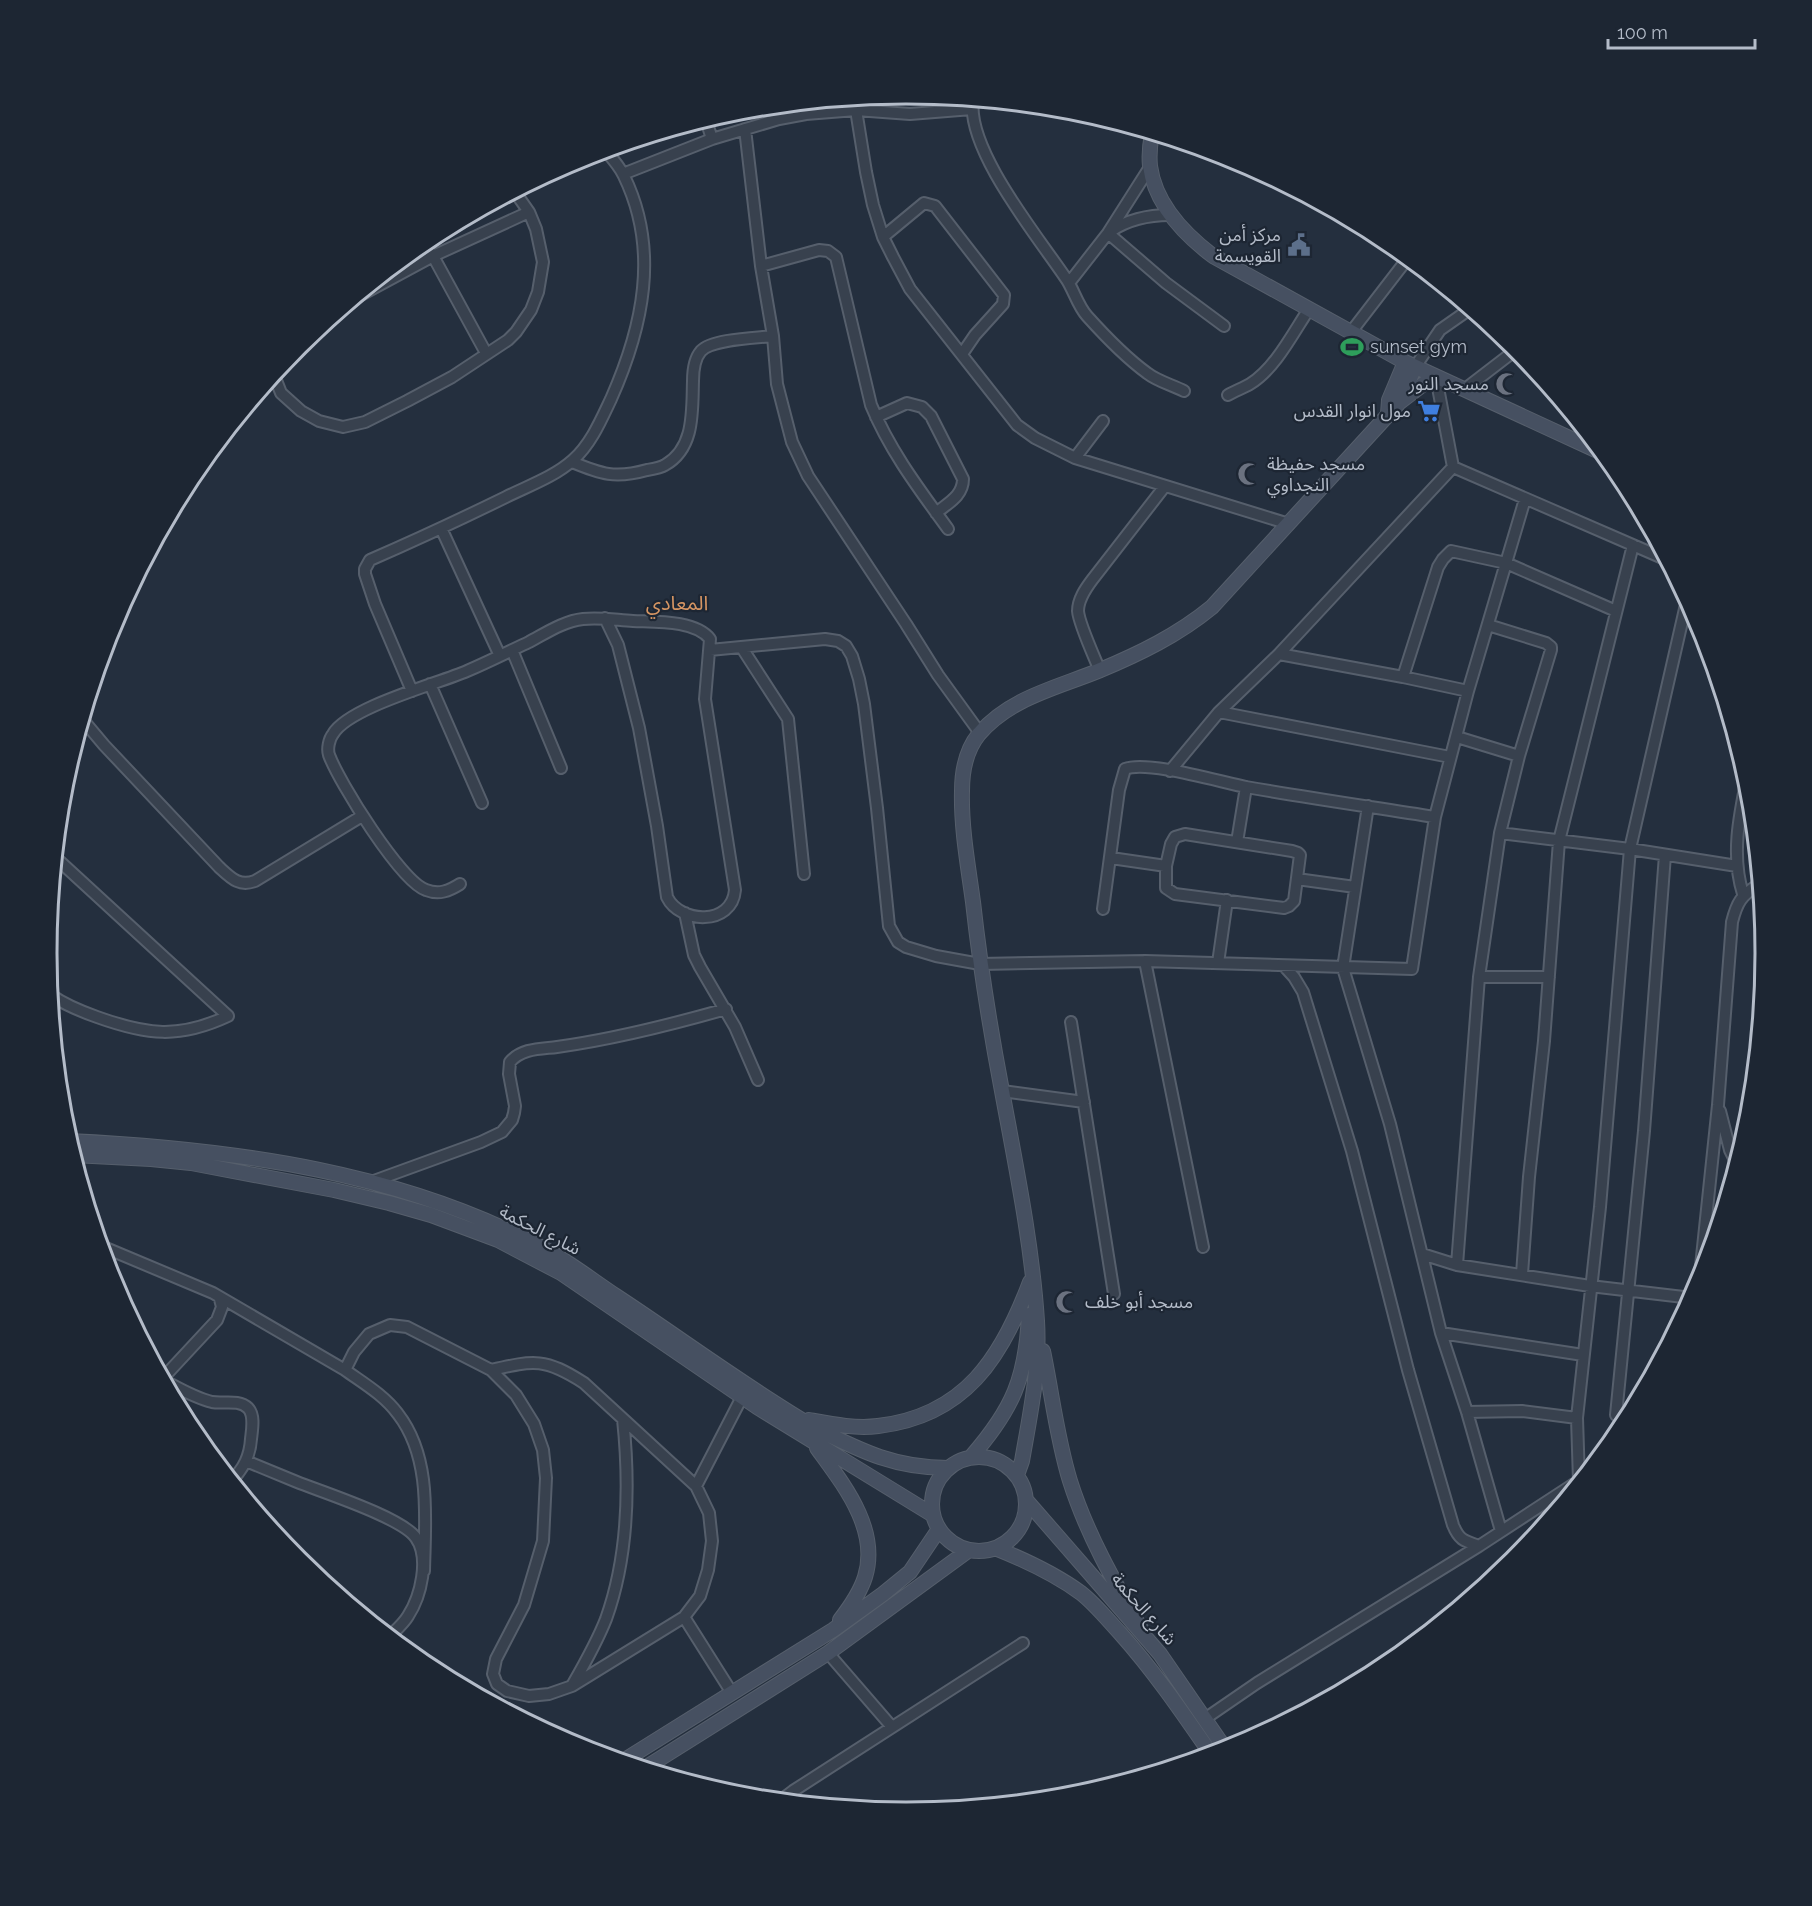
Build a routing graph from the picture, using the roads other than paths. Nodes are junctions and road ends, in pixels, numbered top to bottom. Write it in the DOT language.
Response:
graph roads {
  1 [pos="856,106"];
  2 [pos="964,106"];
  3 [pos="973,107"];
  4 [pos="856,110"];
  5 [pos="708,128"];
  6 [pos="745,129"];
  7 [pos="712,139"];
  8 [pos="1152,141"];
  9 [pos="611,158"];
  10 [pos="1150,167"];
  11 [pos="623,174"];
  12 [pos="519,198"];
  13 [pos="529,212"];
  14 [pos="1170,215"];
  15 [pos="1108,233"];
  16 [pos="883,237"];
  17 [pos="429,251"];
  18 [pos="433,256"];
  19 [pos="1403,265"];
  20 [pos="761,266"];
  21 [pos="387,281"];
  22 [pos="1069,283"];
  23 [pos="1309,309"];
  24 [pos="1464,313"];
  25 [pos="1224,326"];
  26 [pos="1351,332"];
  27 [pos="773,336"];
  28 [pos="486,353"];
  29 [pos="962,354"];
  30 [pos="1508,356"];
  31 [pos="1410,365"];
  32 [pos="1435,376"];
  33 [pos="277,383"];
  34 [pos="1465,389"];
  35 [pos="1184,390"];
  36 [pos="1228,395"];
  37 [pos="1398,404"];
  38 [pos="1388,414"];
  39 [pos="876,417"];
  40 [pos="1103,421"];
  41 [pos="1587,446"];
  42 [pos="1075,458"];
  43 [pos="572,462"];
  44 [pos="1453,467"];
  45 [pos="1165,486"];
  46 [pos="1525,499"];
  47 [pos="936,513"];
  48 [pos="1289,524"];
  49 [pos="441,528"];
  50 [pos="948,529"];
  51 [pos="1633,545"];
  52 [pos="1655,555"];
  53 [pos="1506,563"];
  54 [pos="1616,611"];
  55 [pos="1684,614"];
  56 [pos="605,618"];
  57 [pos="1488,626"];
  58 [pos="742,648"];
  59 [pos="512,650"];
  60 [pos="710,650"];
  61 [pos="1279,654"];
  62 [pos="500,656"];
  63 [pos="1100,671"];
  64 [pos="1403,677"];
  65 [pos="430,684"];
  66 [pos="412,691"];
  67 [pos="1468,691"];
  68 [pos="1219,712"];
  69 [pos="88,726"];
  70 [pos="980,733"];
  71 [pos="1457,737"];
  72 [pos="1519,756"];
  73 [pos="1450,757"];
  74 [pos="561,768"];
  75 [pos="1170,771"];
  76 [pos="1246,786"];
  77 [pos="482,803"];
  78 [pos="1742,804"];
  79 [pos="1368,806"];
  80 [pos="362,816"];
  81 [pos="1435,818"];
  82 [pos="1500,833"];
  83 [pos="1559,841"];
  84 [pos="1237,842"];
  85 [pos="1630,849"];
  86 [pos="1665,855"];
  87 [pos="1111,858"];
  88 [pos="62,864"];
  89 [pos="1166,866"];
  90 [pos="1737,866"];
  91 [pos="804,874"];
  92 [pos="1297,879"];
  93 [pos="460,884"];
  94 [pos="1355,888"];
  95 [pos="1752,888"];
  96 [pos="1743,894"];
  97 [pos="1227,900"];
  98 [pos="1104,909"];
  99 [pos="685,913"];
  100 [pos="1145,961"];
  101 [pos="980,963"];
  102 [pos="1218,963"];
  103 [pos="1284,966"];
  104 [pos="1342,968"];
  105 [pos="1479,977"];
  106 [pos="1549,977"];
  107 [pos="59,1000"];
  108 [pos="726,1009"];
  109 [pos="1071,1022"];
  110 [pos="758,1080"];
  111 [pos="1002,1091"];
  112 [pos="1084,1102"];
  113 [pos="1718,1105"];
  114 [pos="78,1142"];
  115 [pos="1731,1152"];
  116 [pos="82,1155"];
  117 [pos="371,1182"];
  118 [pos="1703,1243"];
  119 [pos="1203,1247"];
  120 [pos="111,1250"];
  121 [pos="1422,1254"];
  122 [pos="1031,1265"];
  123 [pos="1457,1265"];
  124 [pos="1522,1274"];
  125 [pos="1030,1282"];
  126 [pos="1590,1286"];
  127 [pos="1628,1291"];
  128 [pos="1114,1294"];
  129 [pos="1681,1297"];
  130 [pos="220,1299"];
  131 [pos="1037,1319"];
  132 [pos="1441,1333"];
  133 [pos="1583,1355"];
  134 [pos="345,1370"];
  135 [pos="491,1370"];
  136 [pos="169,1374"];
  137 [pos="176,1386"];
  138 [pos="742,1397"];
  139 [pos="1467,1412"];
  140 [pos="1616,1415"];
  141 [pos="798,1418"];
  142 [pos="1577,1418"];
  143 [pos="623,1419"];
  144 [pos="812,1442"];
  145 [pos="971,1457"];
  146 [pos="246,1461"];
  147 [pos="948,1468"];
  148 [pos="1579,1472"];
  149 [pos="236,1475"];
  150 [pos="1017,1476"];
  151 [pos="696,1486"];
  152 [pos="1561,1492"];
  153 [pos="1026,1500"];
  154 [pos="933,1515"];
  155 [pos="939,1529"];
  156 [pos="1501,1531"];
  157 [pos="1479,1546"];
  158 [pos="995,1548"];
  159 [pos="969,1550"];
  160 [pos="424,1571"];
  161 [pos="684,1617"];
  162 [pos="833,1630"];
  163 [pos="395,1631"];
  164 [pos="1144,1634"];
  165 [pos="1023,1643"];
  166 [pos="828,1653"];
  167 [pos="573,1686"];
  168 [pos="732,1693"];
  169 [pos="1206,1718"];
  170 [pos="892,1727"];
  171 [pos="1220,1741"];
  172 [pos="1206,1747"];
  173 [pos="631,1756"];
  174 [pos="653,1763"];
  175 [pos="791,1794"];
  1 -- 4 [label="street"];
  2 -- 4 [label="street"];
  3 -- 22 [label="street"];
  4 -- 6 [label="street"];
  4 -- 16 [label="street"];
  5 -- 7 [label="street"];
  6 -- 7 [label="street"];
  6 -- 20 [label="street"];
  7 -- 11 [label="street"];
  8 -- 10 [label="street"];
  9 -- 11 [label="street"];
  10 -- 14 [label="street"];
  10 -- 15 [label="street"];
  11 -- 43 [label="street"];
  12 -- 13 [label="street"];
  13 -- 18 [label="street"];
  13 -- 28 [label="street"];
  14 -- 15 [label="street"];
  14 -- 23 [label="street"];
  15 -- 22 [label="street"];
  15 -- 25 [label="street"];
  16 -- 29 [label="street"];
  16 -- 29 [label="street"];
  17 -- 18 [label="street"];
  18 -- 21 [label="street"];
  18 -- 28 [label="street"];
  19 -- 26 [label="street"];
  20 -- 27 [label="street"];
  20 -- 39 [label="street"];
  22 -- 35 [label="street"];
  23 -- 26 [label="street"];
  23 -- 36 [label="street"];
  24 -- 31 [label="street"];
  26 -- 31 [label="street"];
  27 -- 43 [label="street"];
  27 -- 70 [label="street"];
  28 -- 33 [label="street"];
  29 -- 42 [label="street"];
  30 -- 34 [label="street"];
  31 -- 32 [label="street"];
  31 -- 37 [label="street"];
  31 -- 38 [label="street"];
  32 -- 34 [label="street"];
  32 -- 37 [label="street"];
  32 -- 44 [label="street"];
  34 -- 41 [label="street"];
  37 -- 38 [label="street"];
  38 -- 48 [label="street"];
  39 -- 47 [label="street"];
  39 -- 47 [label="street"];
  40 -- 42 [label="street"];
  42 -- 45 [label="street"];
  43 -- 49 [label="street"];
  44 -- 46 [label="street"];
  44 -- 61 [label="street"];
  45 -- 48 [label="street"];
  45 -- 63 [label="street"];
  46 -- 51 [label="street"];
  46 -- 53 [label="street"];
  47 -- 50 [label="street"];
  48 -- 63 [label="street"];
  49 -- 62 [label="street"];
  49 -- 66 [label="street"];
  51 -- 52 [label="street"];
  51 -- 54 [label="street"];
  53 -- 54 [label="street"];
  53 -- 57 [label="street"];
  53 -- 64 [label="street"];
  54 -- 83 [label="street"];
  55 -- 85 [label="street"];
  56 -- 59 [label="street"];
  56 -- 60 [label="street"];
  56 -- 99 [label="street"];
  57 -- 67 [label="street"];
  57 -- 72 [label="street"];
  58 -- 60 [label="street"];
  58 -- 91 [label="street"];
  58 -- 101 [label="street"];
  59 -- 62 [label="street"];
  59 -- 74 [label="street"];
  60 -- 99 [label="street"];
  61 -- 64 [label="street"];
  61 -- 68 [label="street"];
  62 -- 65 [label="street"];
  63 -- 70 [label="street"];
  64 -- 67 [label="street"];
  65 -- 66 [label="street"];
  65 -- 77 [label="street"];
  66 -- 80 [label="street"];
  67 -- 71 [label="street"];
  68 -- 73 [label="street"];
  68 -- 75 [label="street"];
  69 -- 80 [label="street"];
  70 -- 101 [label="street"];
  71 -- 72 [label="street"];
  71 -- 73 [label="street"];
  72 -- 82 [label="street"];
  73 -- 81 [label="street"];
  75 -- 76 [label="street"];
  75 -- 87 [label="street"];
  76 -- 79 [label="street"];
  76 -- 84 [label="street"];
  78 -- 90 [label="street"];
  79 -- 81 [label="street"];
  79 -- 94 [label="street"];
  80 -- 93 [label="street"];
  81 -- 104 [label="street"];
  82 -- 83 [label="street"];
  82 -- 105 [label="street"];
  83 -- 85 [label="street"];
  83 -- 106 [label="street"];
  84 -- 89 [label="street"];
  84 -- 92 [label="street"];
  85 -- 86 [label="street"];
  85 -- 126 [label="street"];
  86 -- 90 [label="street"];
  86 -- 127 [label="street"];
  87 -- 89 [label="street"];
  87 -- 98 [label="street"];
  88 -- 107 [label="street"];
  89 -- 97 [label="street"];
  90 -- 96 [label="street"];
  92 -- 94 [label="street"];
  92 -- 97 [label="street"];
  94 -- 104 [label="street"];
  95 -- 96 [label="street"];
  96 -- 113 [label="street"];
  97 -- 102 [label="street"];
  99 -- 108 [label="street"];
  100 -- 101 [label="street"];
  100 -- 102 [label="street"];
  100 -- 119 [label="street"];
  101 -- 111 [label="street"];
  102 -- 103 [label="street"];
  103 -- 104 [label="street"];
  103 -- 157 [label="street"];
  104 -- 121 [label="street"];
  105 -- 106 [label="street"];
  105 -- 123 [label="street"];
  106 -- 124 [label="street"];
  108 -- 110 [label="street"];
  108 -- 117 [label="street"];
  109 -- 112 [label="street"];
  111 -- 112 [label="street"];
  111 -- 122 [label="street"];
  112 -- 128 [label="street"];
  113 -- 115 [label="street"];
  113 -- 118 [label="street"];
  114 -- 117 [label="street, شارع الحكمة"];
  116 -- 138 [label="street, شارع الحكمة"];
  117 -- 141 [label="street, شارع الحكمة"];
  120 -- 130 [label="street"];
  121 -- 123 [label="street"];
  121 -- 132 [label="street"];
  122 -- 125 [label="street"];
  122 -- 131 [label="street"];
  123 -- 124 [label="street"];
  124 -- 126 [label="street"];
  125 -- 141 [label="street"];
  125 -- 145 [label="street"];
  126 -- 127 [label="street"];
  126 -- 133 [label="street"];
  127 -- 129 [label="street"];
  127 -- 140 [label="street"];
  130 -- 134 [label="street"];
  130 -- 136 [label="street"];
  131 -- 150 [label="street"];
  131 -- 164 [label="street"];
  132 -- 133 [label="street"];
  132 -- 139 [label="street"];
  133 -- 142 [label="street"];
  134 -- 135 [label="street"];
  134 -- 160 [label="street"];
  135 -- 143 [label="street"];
  135 -- 167 [label="street"];
  137 -- 146 [label="street"];
  138 -- 144 [label="street, شارع الحكمة"];
  138 -- 151 [label="street"];
  139 -- 142 [label="street"];
  139 -- 156 [label="street"];
  141 -- 147 [label="street, شارع الحكمة"];
  142 -- 148 [label="street"];
  143 -- 151 [label="street"];
  143 -- 167 [label="street"];
  144 -- 154 [label="street, شارع الحكمة"];
  144 -- 162 [label="street"];
  145 -- 147 [label="street"];
  145 -- 150 [label="street"];
  146 -- 149 [label="street"];
  146 -- 160 [label="street"];
  147 -- 154 [label="street"];
  150 -- 153 [label="street"];
  151 -- 161 [label="street"];
  152 -- 156 [label="street"];
  153 -- 158 [label="street"];
  153 -- 164 [label="street, شارع الحكمة"];
  154 -- 155 [label="street"];
  155 -- 159 [label="street"];
  155 -- 162 [label="street"];
  156 -- 157 [label="street"];
  157 -- 169 [label="street"];
  158 -- 159 [label="street"];
  158 -- 172 [label="street, شارع الحكمة"];
  159 -- 166 [label="street"];
  160 -- 163 [label="street"];
  161 -- 167 [label="street"];
  161 -- 168 [label="street"];
  162 -- 168 [label="street"];
  164 -- 169 [label="street, شارع الحكمة"];
  165 -- 170 [label="street"];
  166 -- 170 [label="street"];
  166 -- 174 [label="street"];
  168 -- 173 [label="street"];
  169 -- 171 [label="street, شارع الحكمة"];
  170 -- 175 [label="street"];
}
